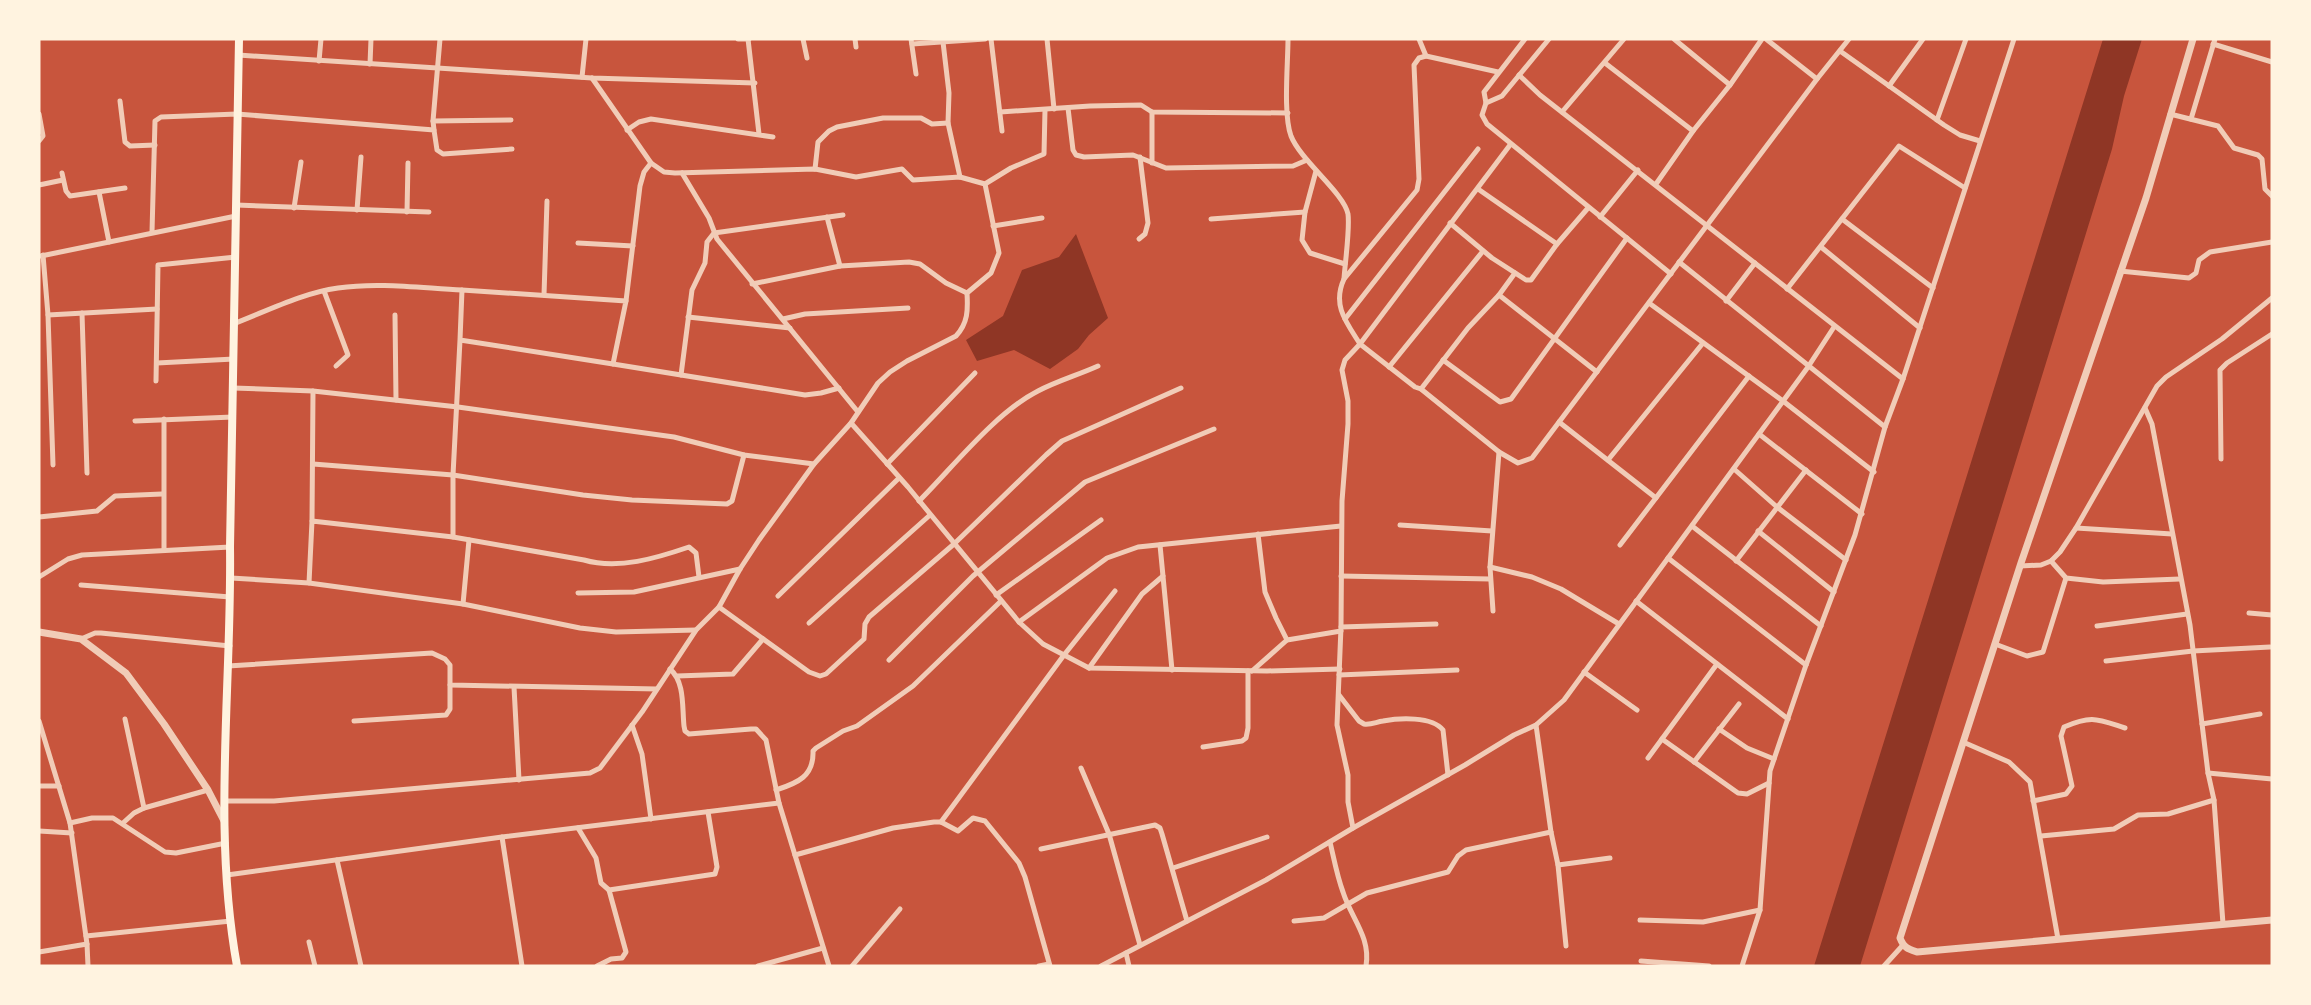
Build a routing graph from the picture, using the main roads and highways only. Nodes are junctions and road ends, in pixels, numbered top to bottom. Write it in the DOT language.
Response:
graph roads {
  1 [pos="239,39"];
  2 [pos="237,966"];
  1 -- 2 [label="main road"];
}
